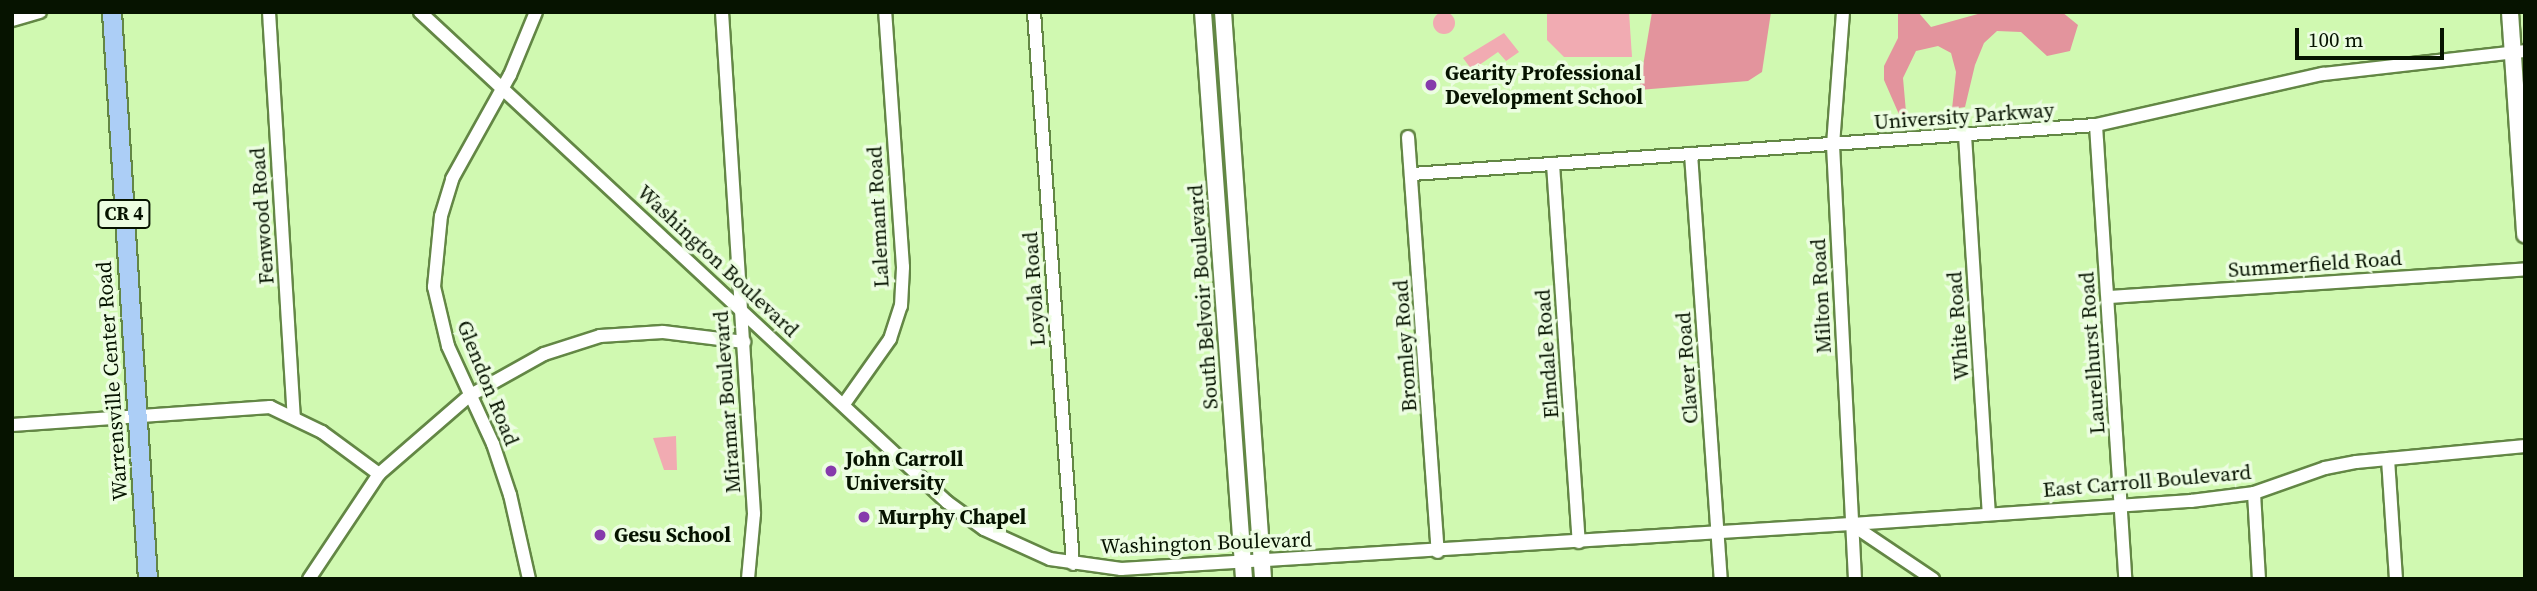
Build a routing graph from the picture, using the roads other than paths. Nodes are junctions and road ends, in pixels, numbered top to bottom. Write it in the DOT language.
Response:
graph roads {
  1 [pos="40,12"];
  2 [pos="112,12"];
  3 [pos="269,12"];
  4 [pos="420,12"];
  5 [pos="536,12"];
  6 [pos="722,12"];
  7 [pos="885,12"];
  8 [pos="1034,12"];
  9 [pos="1203,12"];
  10 [pos="1223,12"];
  11 [pos="1843,12"];
  12 [pos="2510,12"];
  13 [pos="12,20"];
  14 [pos="2519,51"];
  15 [pos="503,89"];
  16 [pos="1228,90"];
  17 [pos="1209,91"];
  18 [pos="2096,125"];
  19 [pos="1965,135"];
  20 [pos="1408,137"];
  21 [pos="1833,145"];
  22 [pos="1691,154"];
  23 [pos="1553,164"];
  24 [pos="1412,174"];
  25 [pos="2523,176"];
  26 [pos="2525,234"];
  27 [pos="2525,269"];
  28 [pos="2108,297"];
  29 [pos="741,306"];
  30 [pos="744,342"];
  31 [pos="469,396"];
  32 [pos="844,404"];
  33 [pos="137,415"];
  34 [pos="294,417"];
  35 [pos="12,425"];
  36 [pos="2525,446"];
  37 [pos="2388,459"];
  38 [pos="379,474"];
  39 [pos="2254,493"];
  40 [pos="2121,506"];
  41 [pos="1989,514"];
  42 [pos="1852,524"];
  43 [pos="1718,533"];
  44 [pos="1579,542"];
  45 [pos="1438,552"];
  46 [pos="1262,561"];
  47 [pos="1073,564"];
  48 [pos="1244,570"];
  49 [pos="148,579"];
  50 [pos="309,579"];
  51 [pos="529,579"];
  52 [pos="748,579"];
  53 [pos="1263,579"];
  54 [pos="1721,579"];
  55 [pos="1855,579"];
  56 [pos="1933,579"];
  57 [pos="2125,579"];
  58 [pos="2259,579"];
  59 [pos="2396,579"];
  1 -- 13 [label="street"];
  2 -- 33 [label="main road, Warrensville Center Road / CR 4"];
  3 -- 34 [label="street, Fenwood Road"];
  4 -- 15 [label="street, Washington Boulevard"];
  5 -- 15 [label="street, Glendon Road"];
  6 -- 29 [label="street, Miramar Boulevard"];
  7 -- 32 [label="street, Lalemant Road"];
  8 -- 47 [label="street, Loyola Road"];
  9 -- 17 [label="street, South Belvoir Boulevard"];
  10 -- 16 [label="street, South Belvoir Boulevard"];
  11 -- 21 [label="street, Milton Road"];
  12 -- 14 [label="street"];
  14 -- 18 [label="street, University Parkway"];
  14 -- 25 [label="street"];
  15 -- 29 [label="street, Washington Boulevard"];
  15 -- 31 [label="street, Glendon Road"];
  16 -- 17 [label="street"];
  16 -- 46 [label="street, South Belvoir Boulevard"];
  17 -- 48 [label="street, South Belvoir Boulevard"];
  18 -- 19 [label="street, University Parkway"];
  18 -- 28 [label="street, Laurelhurst Road"];
  19 -- 21 [label="street, University Parkway"];
  19 -- 41 [label="street, White Road"];
  20 -- 24 [label="street, Bromley Road"];
  21 -- 22 [label="street, University Parkway"];
  21 -- 42 [label="street, Milton Road"];
  22 -- 23 [label="street, University Parkway"];
  22 -- 43 [label="street, Claver Road"];
  23 -- 24 [label="street, University Parkway"];
  23 -- 44 [label="street, Elmdale Road"];
  24 -- 45 [label="street, Bromley Road"];
  25 -- 26 [label="street"];
  27 -- 28 [label="street, Summerfield Road"];
  28 -- 40 [label="street, Laurelhurst Road"];
  29 -- 30 [label="street, Miramar Boulevard"];
  29 -- 32 [label="street, Washington Boulevard"];
  30 -- 31 [label="street"];
  30 -- 52 [label="street, Miramar Boulevard"];
  31 -- 38 [label="street"];
  31 -- 51 [label="street, Glendon Road"];
  32 -- 47 [label="street, Washington Boulevard"];
  33 -- 34 [label="street"];
  33 -- 35 [label="street"];
  33 -- 49 [label="main road, Warrensville Center Road / CR 4"];
  34 -- 38 [label="street"];
  36 -- 37 [label="street, East Carroll Boulevard"];
  37 -- 39 [label="street, East Carroll Boulevard"];
  37 -- 59 [label="street"];
  38 -- 50 [label="street"];
  39 -- 40 [label="street, East Carroll Boulevard"];
  39 -- 58 [label="street"];
  40 -- 41 [label="street, East Carroll Boulevard"];
  40 -- 57 [label="street, Laurelhurst Road"];
  41 -- 42 [label="street, East Carroll Boulevard"];
  42 -- 43 [label="street, Washington Boulevard"];
  42 -- 55 [label="street, Milton Road"];
  42 -- 56 [label="street"];
  43 -- 44 [label="street, Washington Boulevard"];
  43 -- 54 [label="street, Claver Road"];
  44 -- 45 [label="street, Washington Boulevard"];
  45 -- 46 [label="street, Washington Boulevard"];
  46 -- 48 [label="street, Washington Boulevard"];
  46 -- 53 [label="street, South Belvoir Boulevard"];
  47 -- 48 [label="street, Washington Boulevard"];
}
